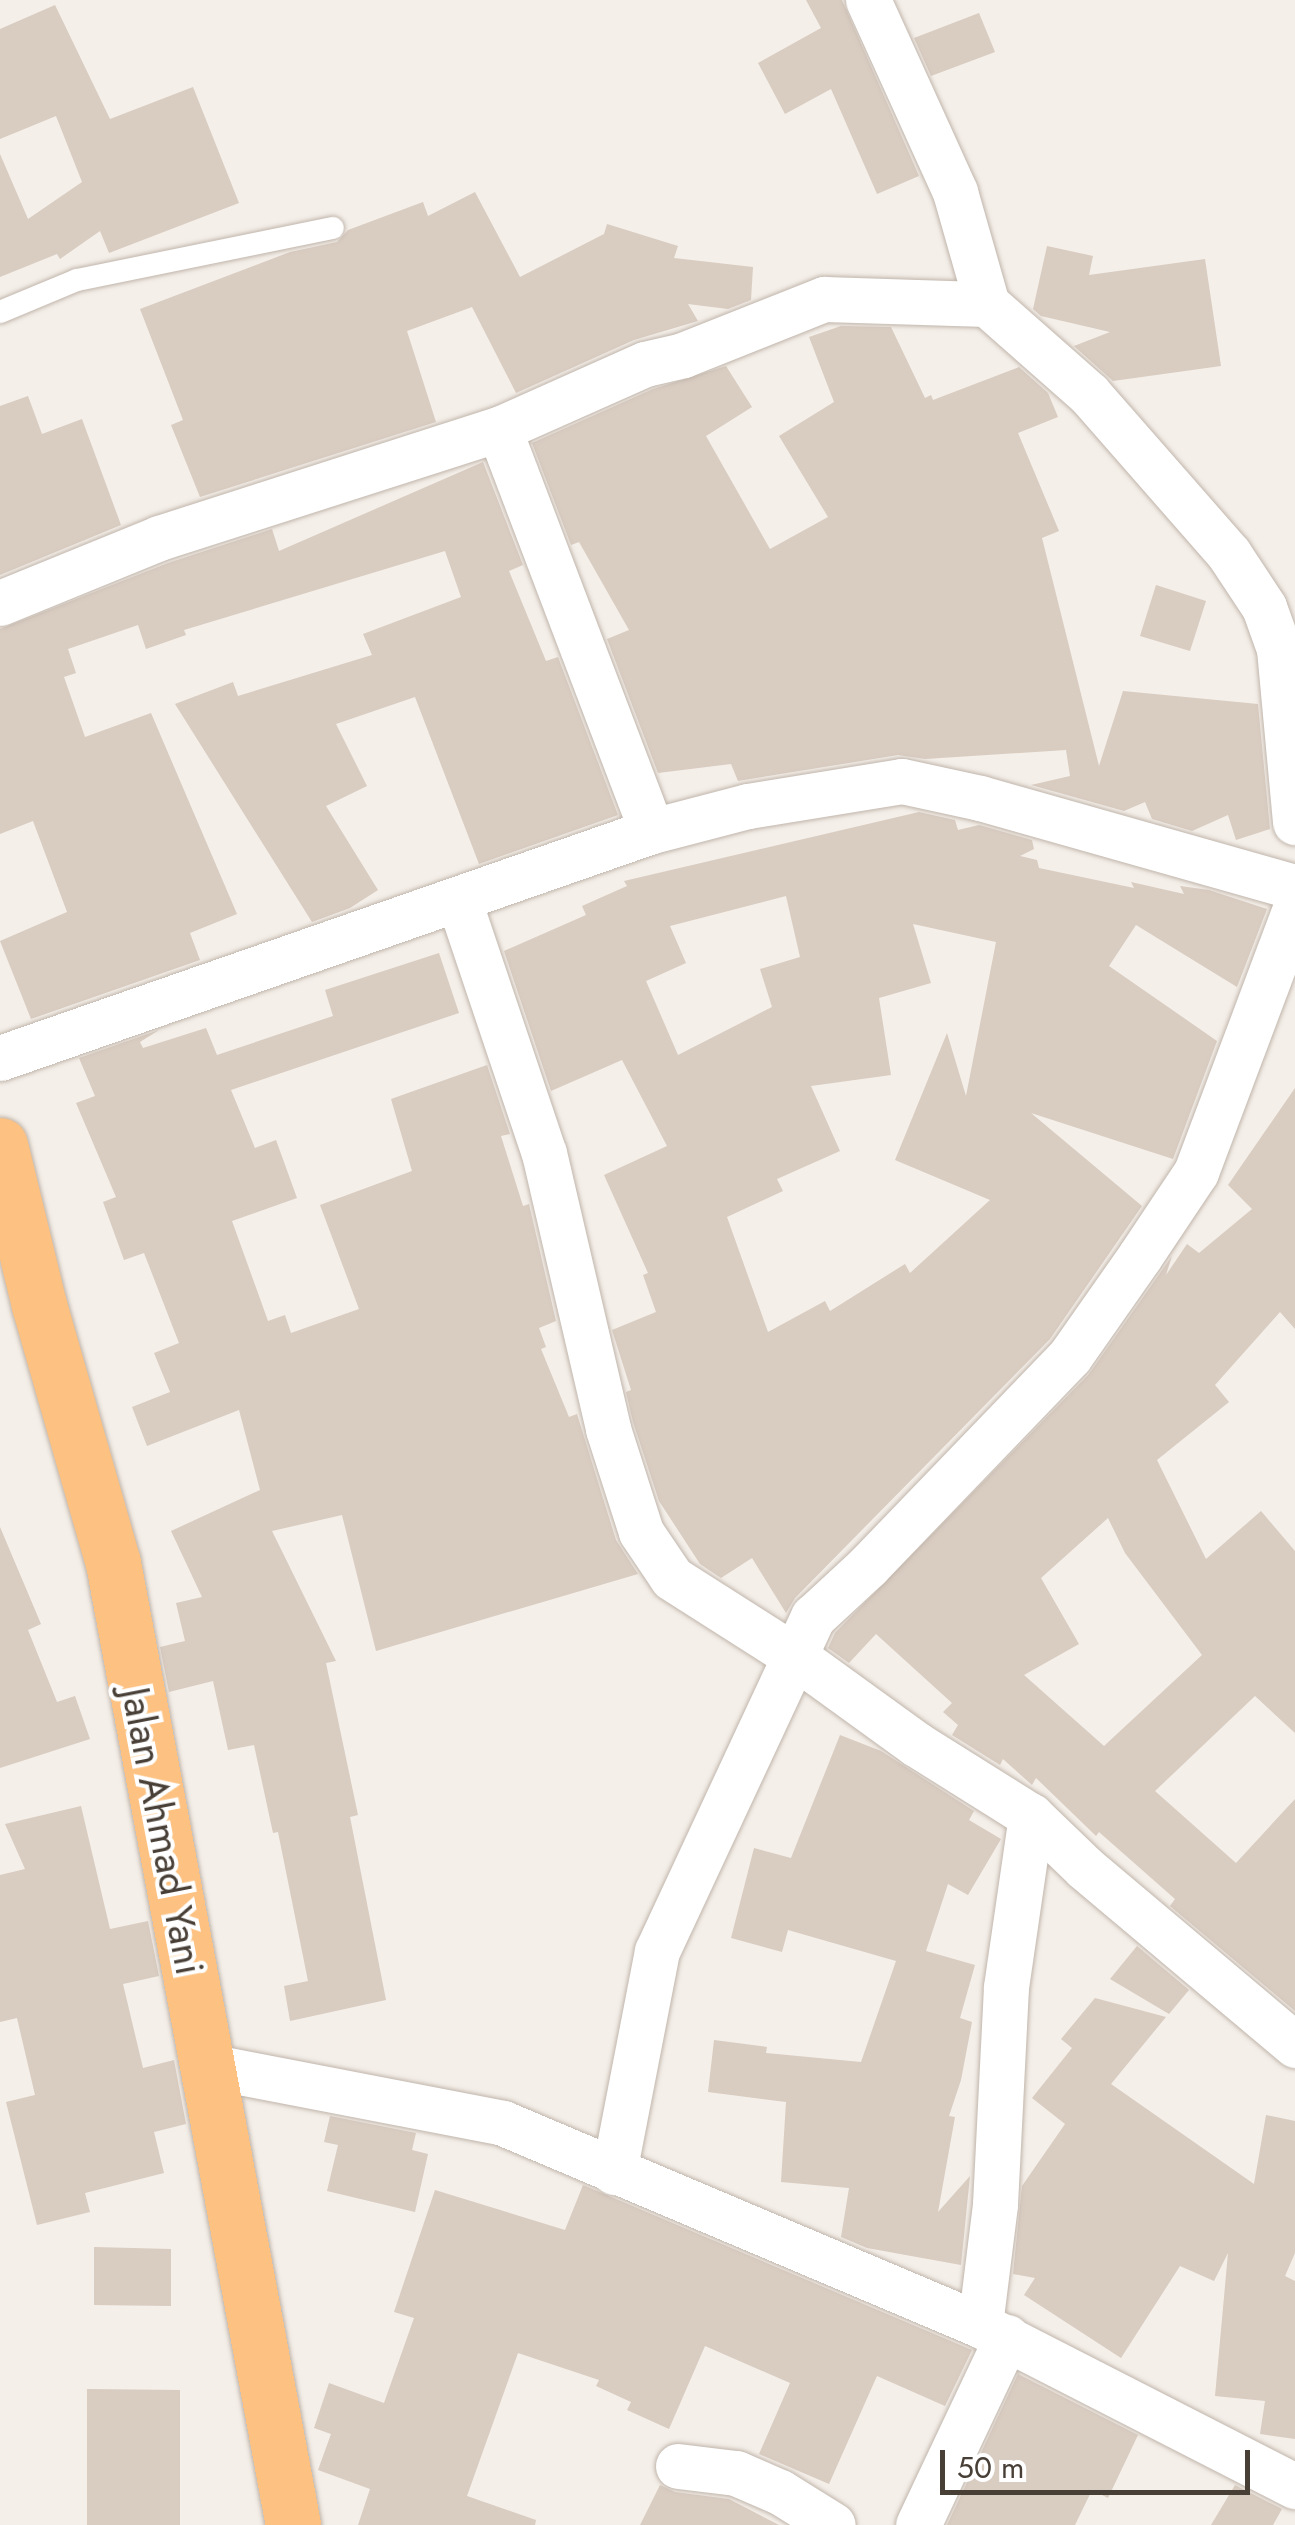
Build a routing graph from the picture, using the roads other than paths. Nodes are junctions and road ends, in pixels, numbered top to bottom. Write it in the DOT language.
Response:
graph roads {
  1 [pos="868,0"];
  2 [pos="333,228"];
  3 [pos="987,304"];
  4 [pos="0,312"];
  5 [pos="499,429"];
  6 [pos="0,603"];
  7 [pos="1295,822"];
  8 [pos="652,831"];
  9 [pos="1295,887"];
  10 [pos="459,901"];
  11 [pos="1295,908"];
  12 [pos="0,1058"];
  13 [pos="0,1145"];
  14 [pos="793,1655"];
  15 [pos="1031,1816"];
  16 [pos="1295,2045"];
  17 [pos="208,2066"];
  18 [pos="614,2172"];
  19 [pos="993,2331"];
  20 [pos="678,2466"];
  21 [pos="1295,2486"];
  22 [pos="1295,2508"];
  23 [pos="292,2525"];
  24 [pos="832,2525"];
  25 [pos="918,2525"];
  26 [pos="1288,2525"];
  1 -- 3 [label="street"];
  2 -- 4 [label="lane"];
  3 -- 5 [label="street"];
  3 -- 7 [label="street"];
  5 -- 6 [label="street"];
  5 -- 8 [label="street"];
  8 -- 9 [label="street"];
  8 -- 10 [label="street"];
  10 -- 12 [label="street"];
  10 -- 14 [label="street"];
  11 -- 14 [label="street"];
  13 -- 17 [label="highway, Jalan Ahmad Yani"];
  14 -- 15 [label="street"];
  14 -- 18 [label="street"];
  15 -- 16 [label="street"];
  15 -- 19 [label="street"];
  17 -- 18 [label="street"];
  17 -- 23 [label="highway, Jalan Ahmad Yani"];
  18 -- 19 [label="street"];
  19 -- 21 [label="street"];
  19 -- 25 [label="street"];
  20 -- 24 [label="street"];
  22 -- 26 [label="street"];
}
